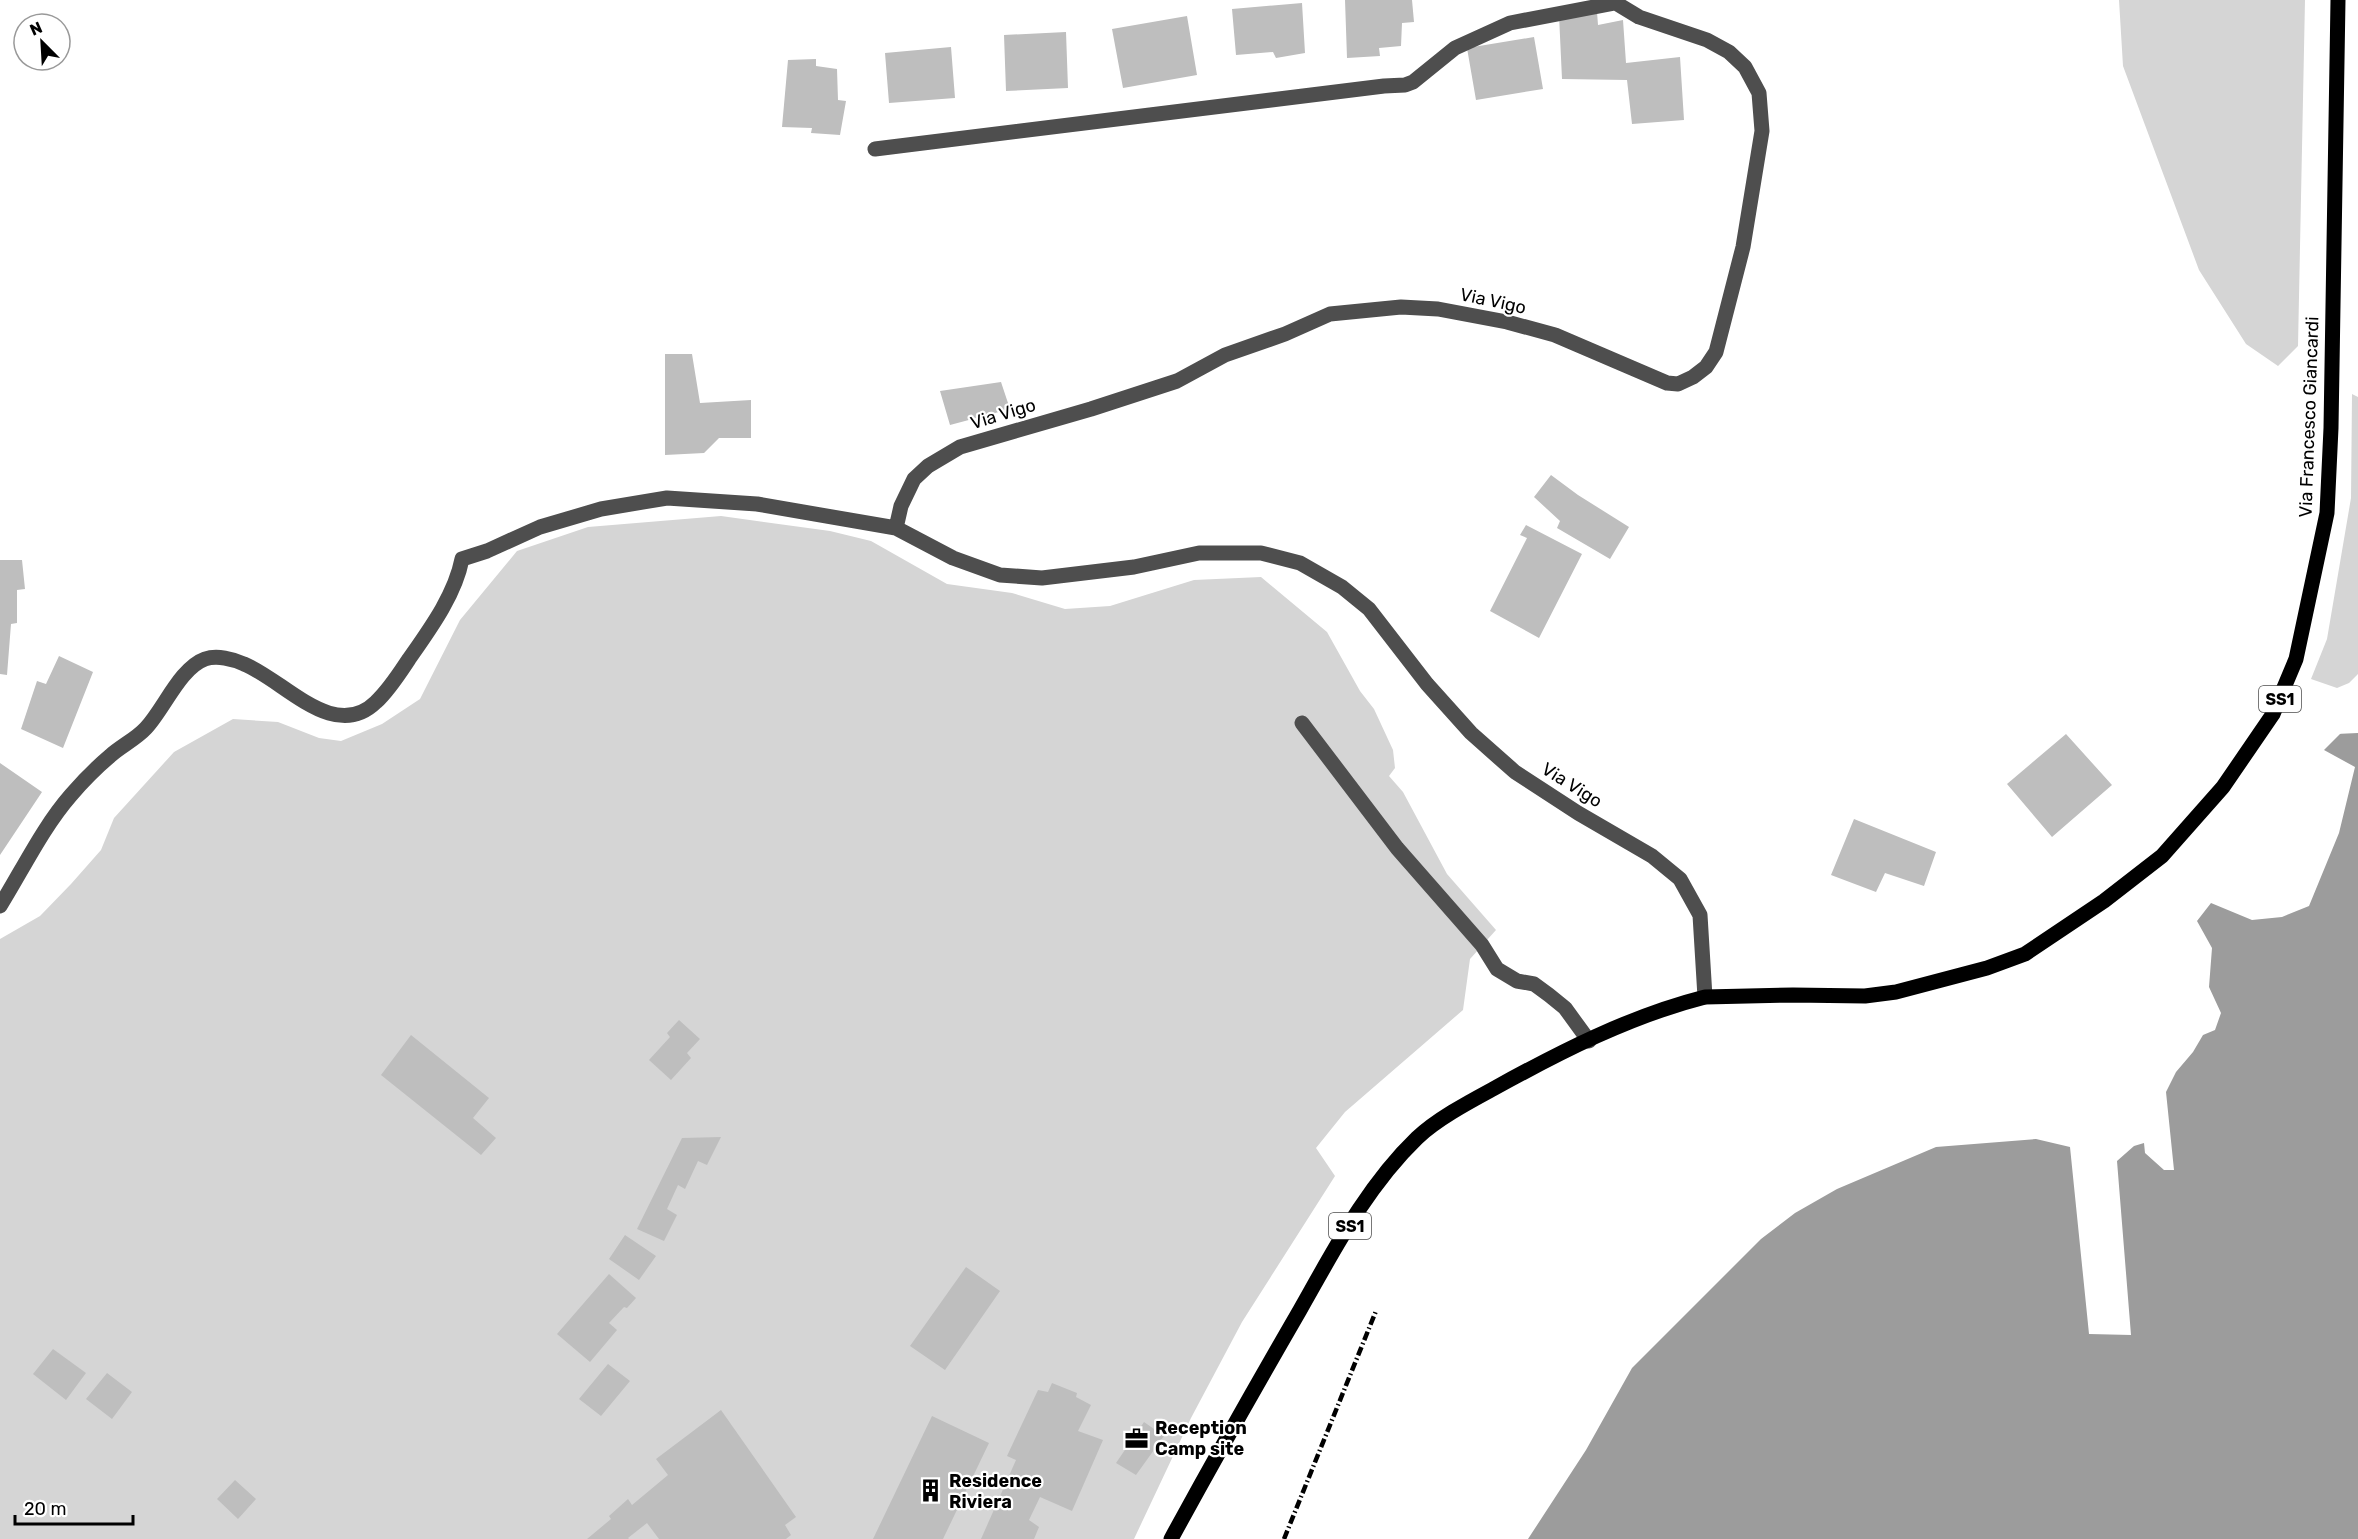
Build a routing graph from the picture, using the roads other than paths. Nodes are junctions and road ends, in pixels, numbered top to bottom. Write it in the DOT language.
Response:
graph roads {
  1 [pos="2338,0"];
  2 [pos="1613,1"];
  3 [pos="875,149"];
  4 [pos="896,528"];
  5 [pos="1302,723"];
  6 [pos="0,906"];
  7 [pos="1698,999"];
  8 [pos="1589,1041"];
  9 [pos="1171,1539"];
  1 -- 7 [label="main road, Via Francesco Giancardi / SS1"];
  2 -- 3 [label="street"];
  2 -- 4 [label="street, Via Vigo"];
  4 -- 6 [label="street"];
  4 -- 7 [label="street, Via Vigo"];
  5 -- 8 [label="street"];
  7 -- 8 [label="main road, SS1"];
  8 -- 9 [label="main road, SS1"];
}
